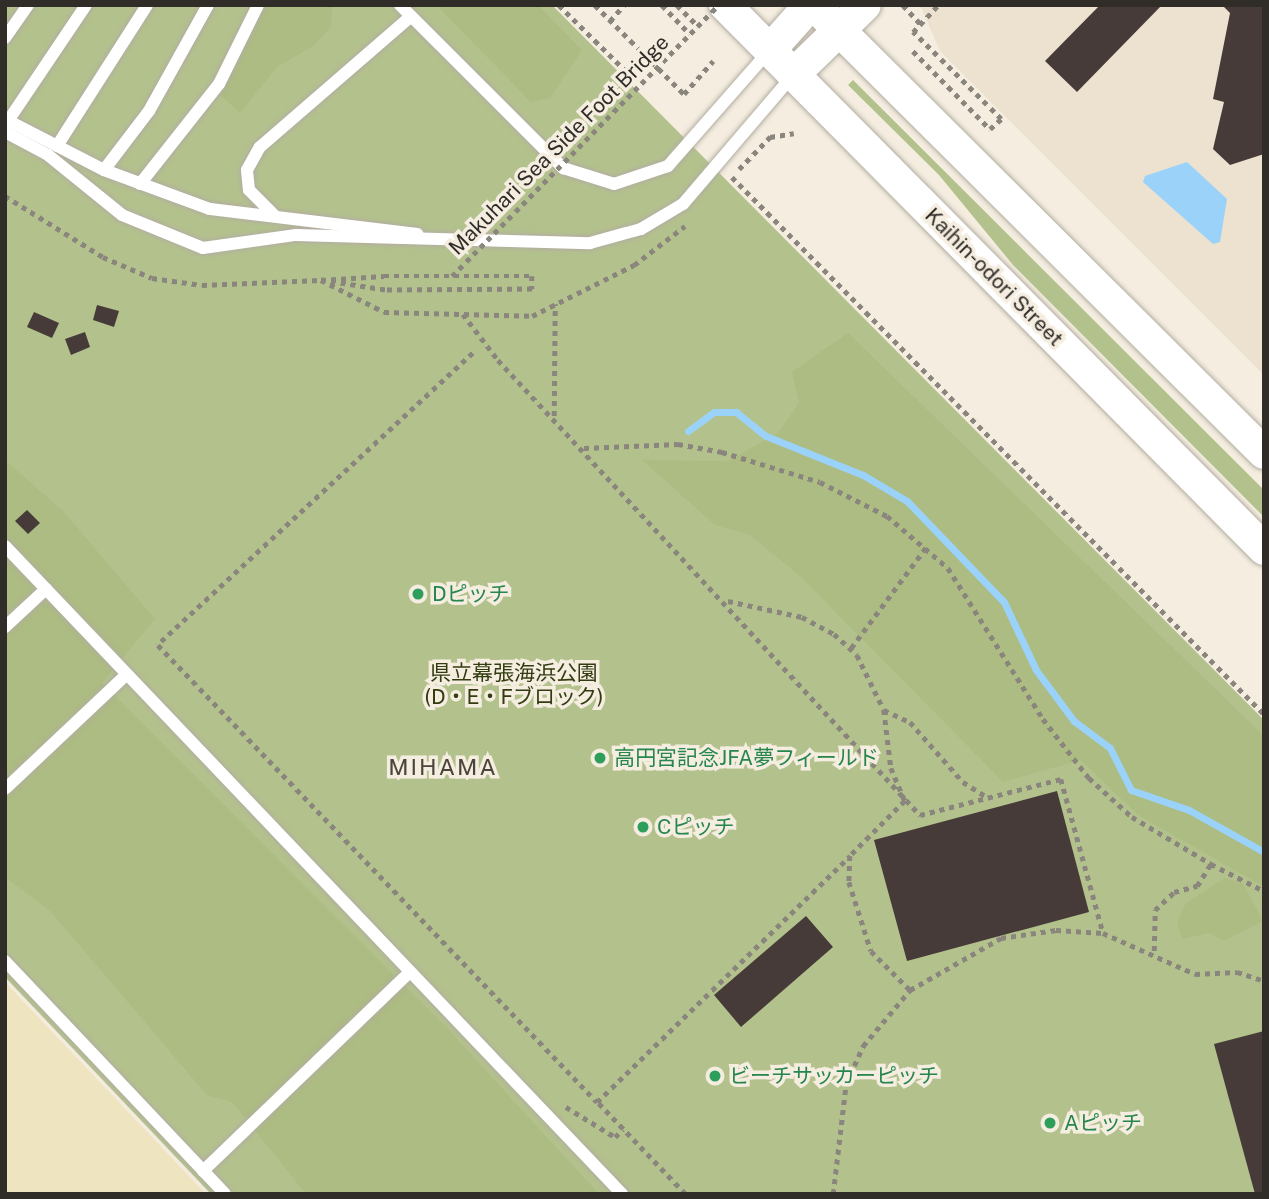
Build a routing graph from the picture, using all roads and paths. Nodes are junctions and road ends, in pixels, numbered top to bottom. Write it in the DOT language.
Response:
graph roads {
  1 [pos="27,5"];
  2 [pos="86,5"];
  3 [pos="148,5"];
  4 [pos="208,5"];
  5 [pos="258,5"];
  6 [pos="400,5"];
  7 [pos="559,5"];
  8 [pos="595,5"];
  9 [pos="624,5"];
  10 [pos="662,5"];
  11 [pos="677,5"];
  12 [pos="718,5"];
  13 [pos="725,5"];
  14 [pos="812,5"];
  15 [pos="865,5"];
  16 [pos="903,5"];
  17 [pos="938,5"];
  18 [pos="411,17"];
  19 [pos="610,21"];
  20 [pos="921,24"];
  21 [pos="698,26"];
  22 [pos="841,33"];
  23 [pos="690,34"];
  24 [pos="5,38"];
  25 [pos="770,50"];
  26 [pos="913,51"];
  27 [pos="646,57"];
  28 [pos="713,61"];
  29 [pos="793,75"];
  30 [pos="6,124"];
  31 [pos="794,133"];
  32 [pos="57,146"];
  33 [pos="104,170"];
  34 [pos="732,177"];
  35 [pos="140,184"];
  36 [pos="722,187"];
  37 [pos="5,195"];
  38 [pos="695,216"];
  39 [pos="278,218"];
  40 [pos="437,240"];
  41 [pos="452,276"];
  42 [pos="321,279"];
  43 [pos="555,304"];
  44 [pos="463,314"];
  45 [pos="473,353"];
  46 [pos="554,417"];
  47 [pos="584,448"];
  48 [pos="1264,453"];
  49 [pos="5,546"];
  50 [pos="928,546"];
  51 [pos="1264,549"];
  52 [pos="46,589"];
  53 [pos="727,601"];
  54 [pos="5,627"];
  55 [pos="851,648"];
  56 [pos="126,675"];
  57 [pos="884,710"];
  58 [pos="1264,714"];
  59 [pos="5,789"];
  60 [pos="988,797"];
  61 [pos="905,801"];
  62 [pos="850,856"];
  63 [pos="1211,864"];
  64 [pos="1264,891"];
  65 [pos="1103,933"];
  66 [pos="1154,951"];
  67 [pos="5,961"];
  68 [pos="410,972"];
  69 [pos="1264,981"];
  70 [pos="910,990"];
  71 [pos="597,1102"];
  72 [pos="203,1171"];
  73 [pos="225,1194"];
  74 [pos="622,1194"];
  75 [pos="685,1194"];
  76 [pos="833,1194"];
  1 -- 24 [label="lane"];
  2 -- 30 [label="lane"];
  3 -- 32 [label="lane"];
  4 -- 33 [label="lane"];
  5 -- 35 [label="lane"];
  6 -- 18 [label="lane"];
  7 -- 27 [label="path"];
  8 -- 19 [label="path"];
  9 -- 19 [label="path"];
  10 -- 23 [label="path"];
  11 -- 21 [label="path"];
  12 -- 21 [label="path, Makuhari Sea Side Foot Bridge, bridge"];
  13 -- 25 [label="street, Kaihin-odori Street"];
  14 -- 22 [label="street"];
  14 -- 25 [label="street"];
  15 -- 22 [label="street"];
  16 -- 20 [label="path"];
  17 -- 20 [label="path"];
  18 -- 25 [label="lane"];
  18 -- 39 [label="lane"];
  19 -- 27 [label="path"];
  20 -- 26 [label="path"];
  21 -- 23 [label="path, Makuhari Sea Side Foot Bridge, bridge"];
  22 -- 29 [label="street"];
  22 -- 48 [label="street"];
  23 -- 41 [label="path, Makuhari Sea Side Foot Bridge, bridge"];
  25 -- 29 [label="street, Kaihin-odori Street"];
  27 -- 28 [label="path"];
  29 -- 40 [label="lane"];
  29 -- 51 [label="street, Kaihin-odori Street"];
  30 -- 32 [label="lane"];
  30 -- 40 [label="lane"];
  31 -- 34 [label="path"];
  32 -- 33 [label="lane"];
  33 -- 35 [label="lane"];
  34 -- 36 [label="path"];
  34 -- 58 [label="path"];
  35 -- 39 [label="lane"];
  37 -- 42 [label="path"];
  38 -- 43 [label="path"];
  39 -- 40 [label="lane"];
  41 -- 42 [label="path"];
  41 -- 42 [label="path"];
  42 -- 44 [label="path"];
  43 -- 44 [label="path"];
  43 -- 46 [label="path"];
  44 -- 46 [label="path"];
  45 -- 71 [label="path"];
  46 -- 47 [label="path"];
  47 -- 50 [label="path"];
  47 -- 53 [label="path"];
  49 -- 52 [label="lane"];
  50 -- 55 [label="path"];
  50 -- 63 [label="path"];
  52 -- 54 [label="lane"];
  52 -- 56 [label="lane"];
  53 -- 55 [label="path"];
  53 -- 61 [label="path"];
  55 -- 57 [label="path"];
  56 -- 59 [label="lane"];
  56 -- 68 [label="lane"];
  57 -- 60 [label="path"];
  57 -- 61 [label="path"];
  60 -- 61 [label="path"];
  60 -- 65 [label="path"];
  61 -- 62 [label="path"];
  62 -- 70 [label="path"];
  62 -- 71 [label="path"];
  63 -- 64 [label="path"];
  63 -- 66 [label="path"];
  65 -- 66 [label="path"];
  65 -- 70 [label="path"];
  66 -- 69 [label="path"];
  67 -- 72 [label="lane"];
  68 -- 72 [label="lane"];
  68 -- 74 [label="lane"];
  70 -- 76 [label="path"];
  71 -- 75 [label="path"];
  72 -- 73 [label="lane"];
}
